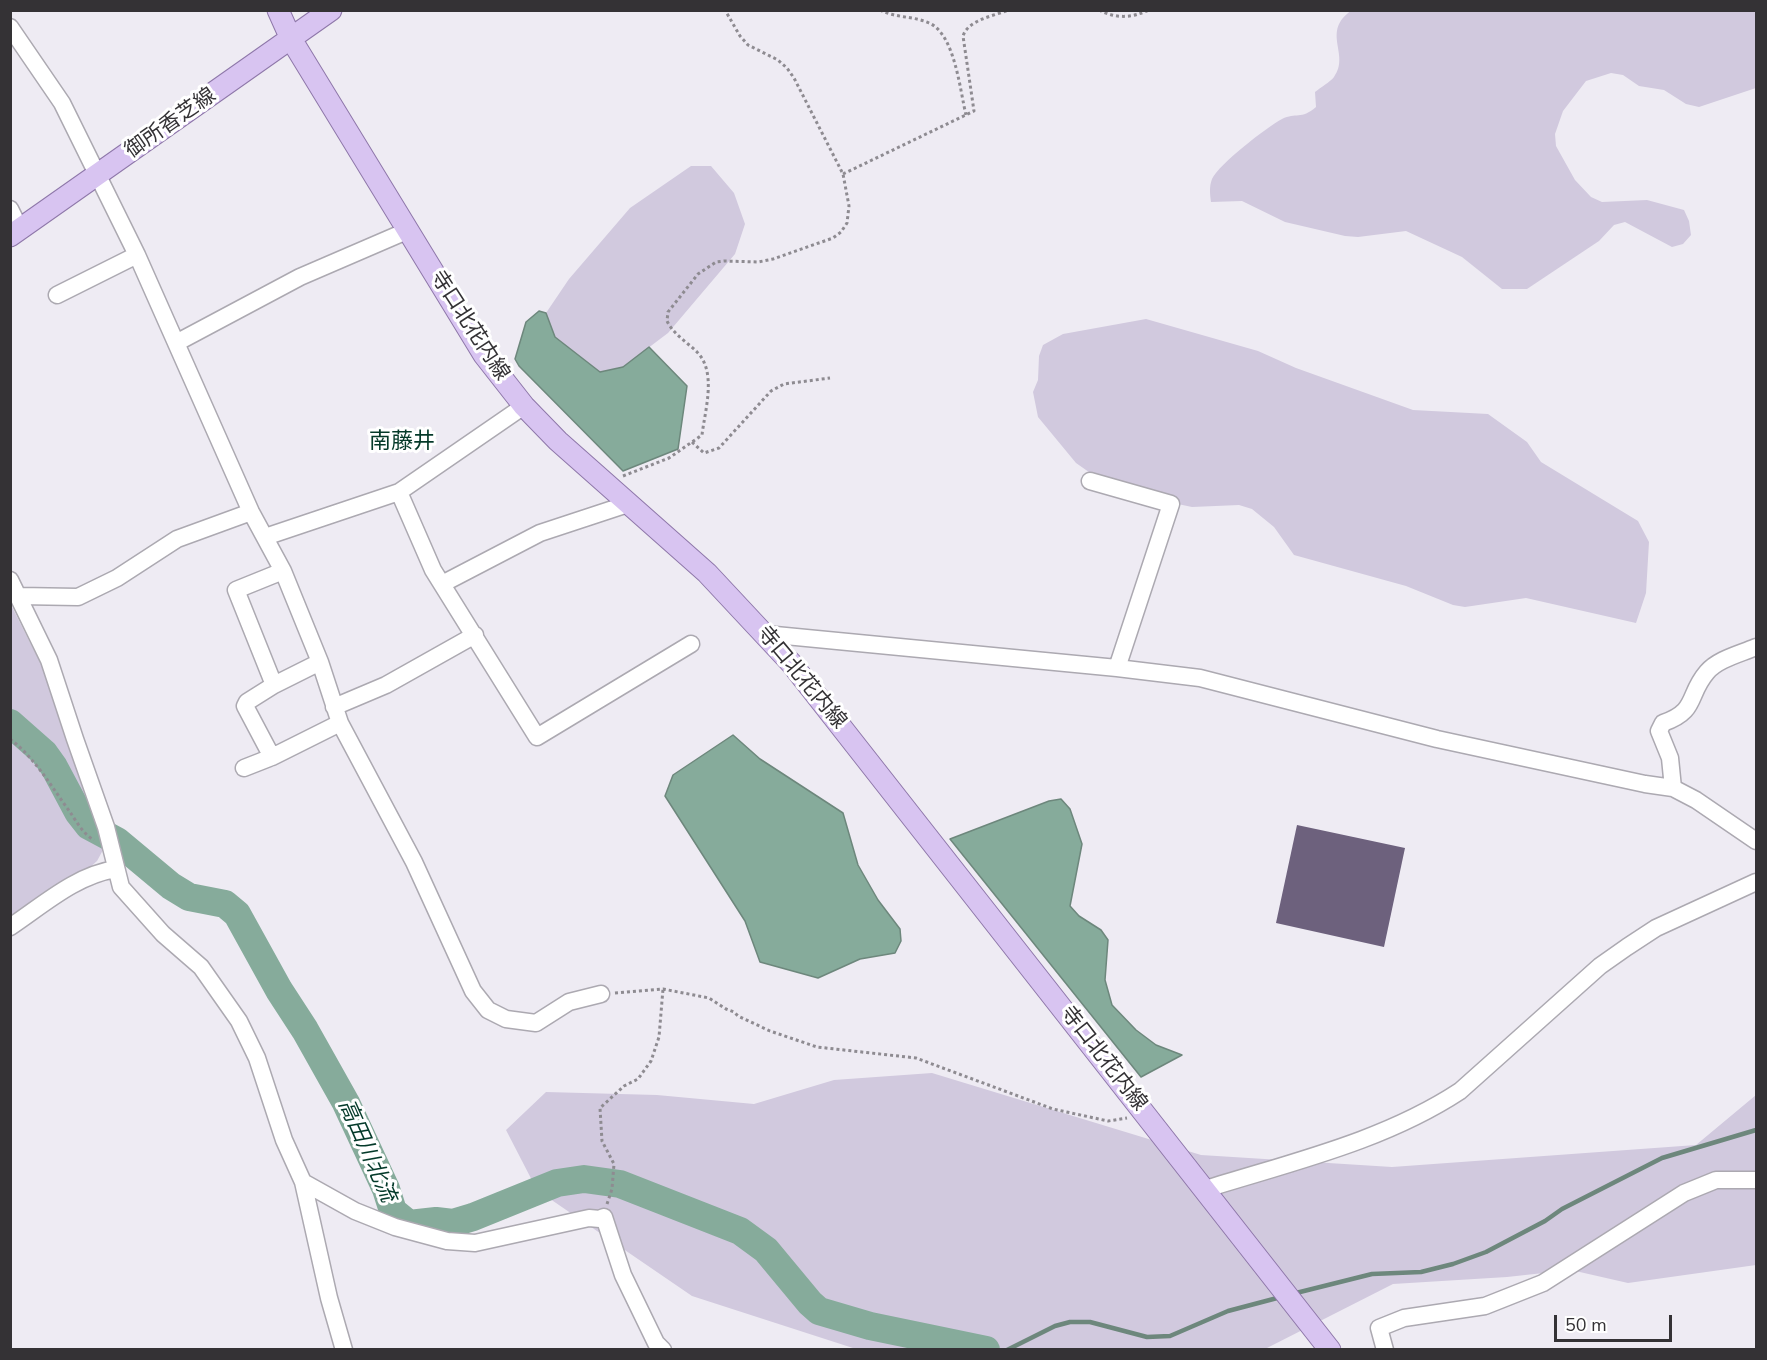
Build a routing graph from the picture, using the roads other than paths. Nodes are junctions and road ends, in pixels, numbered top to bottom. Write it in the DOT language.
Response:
graph roads {
  1 [pos="278,10"];
  2 [pos="331,10"];
  3 [pos="10,27"];
  4 [pos="291,39"];
  5 [pos="97,175"];
  6 [pos="10,209"];
  7 [pos="409,230"];
  8 [pos="15,233"];
  9 [pos="137,255"];
  10 [pos="57,295"];
  11 [pos="176,343"];
  12 [pos="524,406"];
  13 [pos="1090,481"];
  14 [pos="399,492"];
  15 [pos="628,504"];
  16 [pos="251,512"];
  17 [pos="265,537"];
  18 [pos="283,571"];
  19 [pos="10,580"];
  20 [pos="442,584"];
  21 [pos="20,596"];
  22 [pos="765,634"];
  23 [pos="474,635"];
  24 [pos="691,644"];
  25 [pos="1756,647"];
  26 [pos="320,662"];
  27 [pos="1117,668"];
  28 [pos="274,685"];
  29 [pos="334,707"];
  30 [pos="340,723"];
  31 [pos="272,757"];
  32 [pos="244,768"];
  33 [pos="1674,788"];
  34 [pos="1756,841"];
  35 [pos="116,869"];
  36 [pos="1756,882"];
  37 [pos="10,927"];
  38 [pos="601,994"];
  39 [pos="1756,1180"];
  40 [pos="303,1182"];
  41 [pos="1206,1189"];
  42 [pos="345,1350"];
  43 [pos="663,1350"];
  44 [pos="1330,1350"];
  45 [pos="1385,1350"];
  1 -- 4 [label="main road, 寺口北花内線"];
  2 -- 4 [label="main road, 御所香芝線"];
  3 -- 5 [label="street"];
  4 -- 5 [label="main road, 御所香芝線"];
  4 -- 7 [label="main road, 寺口北花内線"];
  5 -- 8 [label="main road, 御所香芝線"];
  5 -- 9 [label="street"];
  6 -- 8 [label="street"];
  7 -- 11 [label="street"];
  7 -- 12 [label="main road, 寺口北花内線"];
  9 -- 10 [label="street"];
  9 -- 11 [label="street"];
  11 -- 16 [label="street"];
  12 -- 14 [label="street"];
  12 -- 15 [label="main road, 寺口北花内線"];
  13 -- 27 [label="street"];
  14 -- 17 [label="street"];
  14 -- 20 [label="street"];
  15 -- 20 [label="street"];
  15 -- 22 [label="main road, 寺口北花内線"];
  16 -- 17 [label="street"];
  16 -- 21 [label="street"];
  17 -- 18 [label="street"];
  18 -- 26 [label="street"];
  18 -- 28 [label="street"];
  19 -- 21 [label="street"];
  20 -- 23 [label="street"];
  21 -- 35 [label="street"];
  22 -- 27 [label="street"];
  22 -- 41 [label="main road, 寺口北花内線"];
  23 -- 24 [label="street"];
  23 -- 29 [label="street"];
  25 -- 33 [label="street"];
  26 -- 28 [label="street"];
  26 -- 29 [label="street"];
  27 -- 33 [label="street"];
  28 -- 31 [label="street"];
  29 -- 30 [label="street"];
  30 -- 31 [label="street"];
  30 -- 38 [label="street"];
  31 -- 32 [label="street"];
  33 -- 34 [label="street"];
  35 -- 37 [label="street"];
  35 -- 40 [label="street"];
  36 -- 41 [label="street"];
  39 -- 45 [label="street"];
  40 -- 42 [label="street"];
  40 -- 43 [label="street"];
  41 -- 44 [label="main road, 寺口北花内線"];
}
